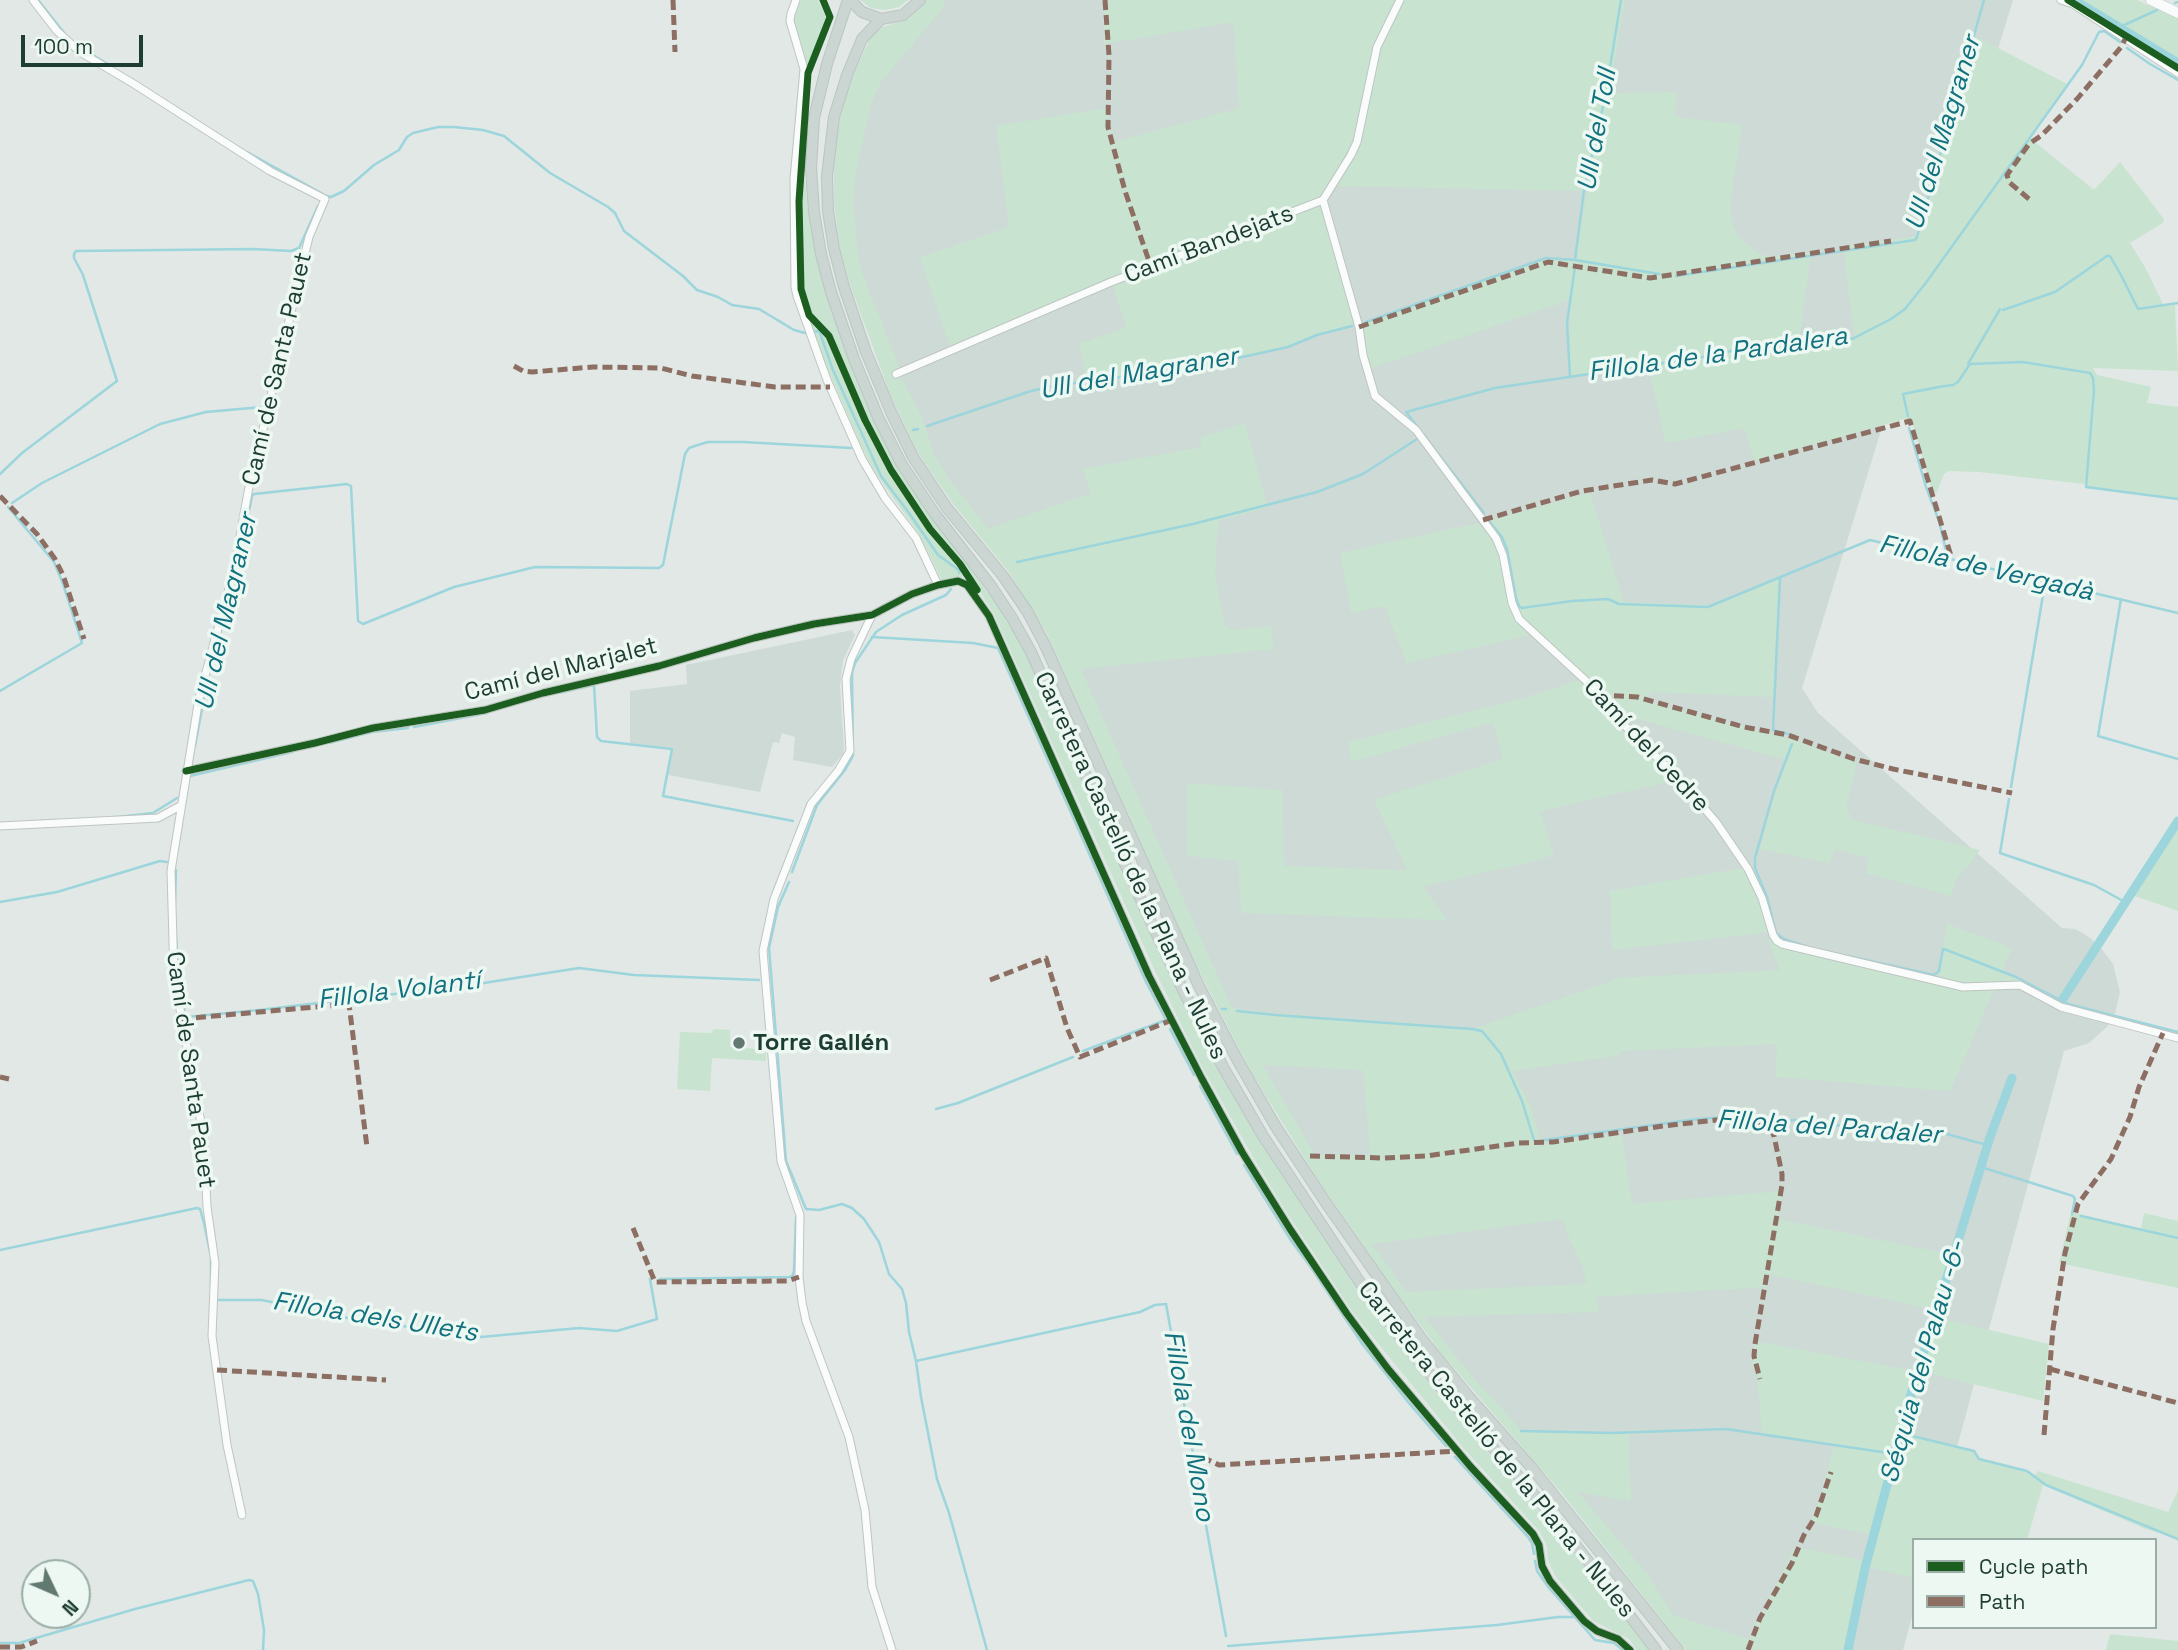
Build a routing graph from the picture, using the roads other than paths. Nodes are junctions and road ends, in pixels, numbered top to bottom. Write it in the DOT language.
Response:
graph roads {
  1 [pos="33,0"];
  2 [pos="796,0"];
  3 [pos="849,0"];
  4 [pos="920,0"];
  5 [pos="1400,0"];
  6 [pos="2061,0"];
  7 [pos="2151,0"];
  8 [pos="2178,13"];
  9 [pos="881,19"];
  10 [pos="2178,73"];
  11 [pos="1323,200"];
  12 [pos="896,374"];
  13 [pos="938,585"];
  14 [pos="872,615"];
  15 [pos="186,771"];
  16 [pos="180,806"];
  17 [pos="0,826"];
  18 [pos="2178,1038"];
  19 [pos="242,1515"];
  20 [pos="892,1650"];
  21 [pos="1630,1650"];
  22 [pos="1656,1650"];
  23 [pos="1678,1650"];
  1 -- 15 [label="street, Camí de Santa Pauet"];
  2 -- 13 [label="street"];
  3 -- 9 [label="main road"];
  3 -- 22 [label="main road, Carretera Castelló de la Plana - Nules"];
  4 -- 9 [label="main road"];
  5 -- 11 [label="street, Camí Bandejats"];
  6 -- 10 [label="street"];
  7 -- 8 [label="main road"];
  9 -- 23 [label="main road, Carretera Castelló de la Plana - Nules"];
  11 -- 12 [label="street, Camí Bandejats"];
  11 -- 18 [label="street, Camí del Cedre"];
  13 -- 14 [label="street, Camí del Marjalet"];
  13 -- 21 [label="street"];
  14 -- 15 [label="street, Camí del Marjalet"];
  14 -- 20 [label="street"];
  15 -- 16 [label="street, Camí de Santa Pauet"];
  16 -- 17 [label="street"];
  16 -- 19 [label="street, Camí de Santa Pauet"];
}
